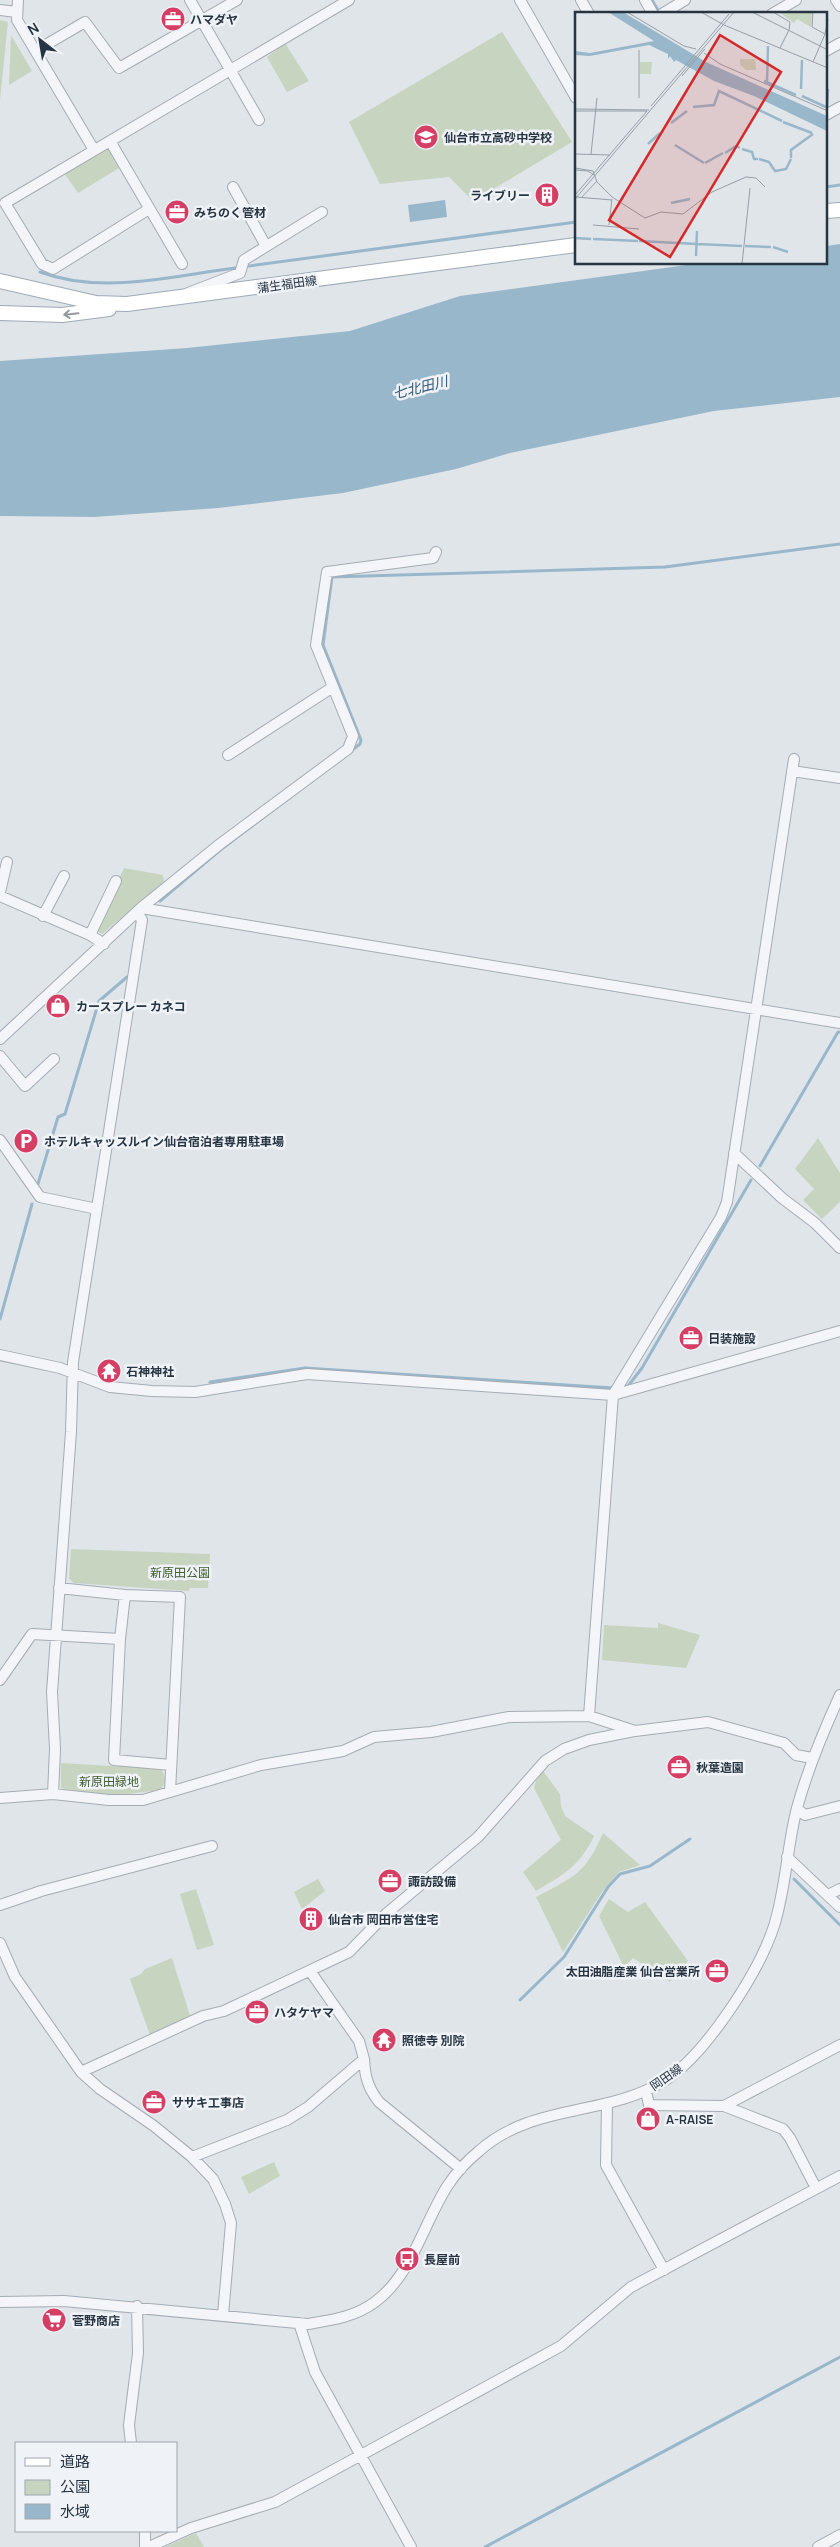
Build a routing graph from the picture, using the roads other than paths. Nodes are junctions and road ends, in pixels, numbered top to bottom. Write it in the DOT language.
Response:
graph roads {
  1 [pos="18,0"];
  2 [pos="190,0"];
  3 [pos="237,0"];
  4 [pos="349,0"];
  5 [pos="520,0"];
  6 [pos="581,0"];
  7 [pos="645,0"];
  8 [pos="686,0"];
  9 [pos="796,0"];
  10 [pos="836,0"];
  11 [pos="840,6"];
  12 [pos="0,10"];
  13 [pos="16,12"];
  14 [pos="588,12"];
  15 [pos="652,12"];
  16 [pos="665,12"];
  17 [pos="775,12"];
  18 [pos="202,21"];
  19 [pos="840,43"];
  20 [pos="36,50"];
  21 [pos="828,50"];
  22 [pos="229,70"];
  23 [pos="575,96"];
  24 [pos="840,107"];
  25 [pos="828,114"];
  26 [pos="258,120"];
  27 [pos="110,141"];
  28 [pos="94,150"];
  29 [pos="233,187"];
  30 [pos="149,210"];
  31 [pos="322,212"];
  32 [pos="575,245"];
  33 [pos="266,246"];
  34 [pos="182,264"];
  35 [pos="0,281"];
  36 [pos="56,295"];
  37 [pos="177,299"];
  38 [pos="127,304"];
  39 [pos="0,313"];
  40 [pos="48,314"];
  41 [pos="436,552"];
  42 [pos="333,687"];
  43 [pos="228,756"];
  44 [pos="794,758"];
  45 [pos="792,771"];
  46 [pos="840,778"];
  47 [pos="7,862"];
  48 [pos="64,876"];
  49 [pos="116,881"];
  50 [pos="0,892"];
  51 [pos="0,896"];
  52 [pos="139,910"];
  53 [pos="43,916"];
  54 [pos="90,935"];
  55 [pos="104,944"];
  56 [pos="756,1010"];
  57 [pos="840,1023"];
  58 [pos="0,1039"];
  59 [pos="0,1056"];
  60 [pos="54,1059"];
  61 [pos="0,1140"];
  62 [pos="734,1153"];
  63 [pos="97,1209"];
  64 [pos="840,1248"];
  65 [pos="840,1331"];
  66 [pos="0,1355"];
  67 [pos="72,1373"];
  68 [pos="613,1395"];
  69 [pos="59,1588"];
  70 [pos="125,1595"];
  71 [pos="56,1636"];
  72 [pos="120,1639"];
  73 [pos="0,1680"];
  74 [pos="840,1695"];
  75 [pos="589,1716"];
  76 [pos="635,1731"];
  77 [pos="812,1758"];
  78 [pos="172,1765"];
  79 [pos="170,1791"];
  80 [pos="53,1794"];
  81 [pos="0,1798"];
  82 [pos="840,1806"];
  83 [pos="797,1809"];
  84 [pos="212,1846"];
  85 [pos="787,1857"];
  86 [pos="840,1889"];
  87 [pos="828,1895"];
  88 [pos="0,1905"];
  89 [pos="840,1907"];
  90 [pos="0,1943"];
  91 [pos="310,1970"];
  92 [pos="840,2044"];
  93 [pos="364,2059"];
  94 [pos="81,2072"];
  95 [pos="646,2091"];
  96 [pos="607,2103"];
  97 [pos="724,2106"];
  98 [pos="192,2157"];
  99 [pos="461,2169"];
  100 [pos="840,2176"];
  101 [pos="816,2188"];
  102 [pos="664,2270"];
  103 [pos="0,2300"];
  104 [pos="137,2306"];
  105 [pos="222,2315"];
  106 [pos="303,2324"];
  107 [pos="132,2442"];
  108 [pos="361,2455"];
  109 [pos="145,2532"];
  110 [pos="840,2535"];
  111 [pos="147,2547"];
  112 [pos="411,2547"];
  113 [pos="818,2547"];
  1 -- 13 [label="street"];
  2 -- 18 [label="street"];
  3 -- 18 [label="street"];
  4 -- 22 [label="street"];
  5 -- 23 [label="street"];
  6 -- 14 [label="street"];
  7 -- 15 [label="street"];
  8 -- 16 [label="street"];
  9 -- 17 [label="street"];
  10 -- 11 [label="street"];
  12 -- 13 [label="street"];
  13 -- 20 [label="street"];
  18 -- 20 [label="street"];
  18 -- 22 [label="street"];
  19 -- 21 [label="street"];
  20 -- 28 [label="street"];
  22 -- 26 [label="street"];
  22 -- 27 [label="street"];
  24 -- 25 [label="street"];
  27 -- 28 [label="street"];
  27 -- 30 [label="street"];
  28 -- 30 [label="street"];
  29 -- 33 [label="street"];
  30 -- 34 [label="street"];
  31 -- 33 [label="street"];
  32 -- 37 [label="main road, 蒲生福田線"];
  33 -- 37 [label="street"];
  35 -- 36 [label="main road, 蒲生福田線"];
  36 -- 38 [label="main road, 蒲生福田線"];
  36 -- 40 [label="main road"];
  37 -- 38 [label="main road, 蒲生福田線"];
  38 -- 40 [label="main road, one-way"];
  39 -- 40 [label="main road"];
  41 -- 42 [label="street"];
  42 -- 43 [label="street"];
  42 -- 52 [label="street"];
  44 -- 45 [label="street"];
  45 -- 46 [label="street"];
  45 -- 56 [label="street"];
  47 -- 50 [label="street"];
  48 -- 53 [label="street"];
  49 -- 54 [label="street"];
  51 -- 53 [label="street"];
  52 -- 55 [label="street"];
  52 -- 56 [label="street"];
  52 -- 63 [label="street"];
  53 -- 54 [label="street"];
  54 -- 55 [label="street"];
  55 -- 58 [label="street"];
  56 -- 57 [label="street"];
  56 -- 62 [label="street"];
  59 -- 60 [label="street"];
  61 -- 63 [label="street"];
  62 -- 64 [label="street"];
  62 -- 68 [label="street"];
  63 -- 67 [label="street"];
  65 -- 68 [label="street"];
  66 -- 67 [label="street"];
  67 -- 68 [label="street"];
  67 -- 69 [label="street"];
  68 -- 75 [label="street"];
  69 -- 70 [label="street"];
  69 -- 71 [label="street"];
  70 -- 72 [label="street"];
  70 -- 78 [label="street"];
  71 -- 72 [label="street"];
  71 -- 73 [label="street"];
  71 -- 80 [label="street"];
  72 -- 78 [label="street"];
  74 -- 77 [label="street, 岡田線"];
  75 -- 76 [label="street"];
  75 -- 79 [label="street"];
  76 -- 77 [label="street"];
  76 -- 91 [label="street"];
  77 -- 83 [label="street, 岡田線"];
  78 -- 79 [label="street"];
  79 -- 80 [label="street"];
  80 -- 81 [label="street"];
  82 -- 83 [label="street"];
  83 -- 85 [label="street, 岡田線"];
  84 -- 88 [label="street"];
  85 -- 87 [label="street"];
  85 -- 95 [label="street, 岡田線"];
  86 -- 87 [label="street"];
  87 -- 89 [label="street"];
  90 -- 94 [label="street"];
  91 -- 93 [label="street"];
  91 -- 94 [label="street"];
  92 -- 97 [label="street"];
  93 -- 98 [label="street"];
  93 -- 99 [label="street"];
  94 -- 98 [label="street"];
  95 -- 96 [label="street, 岡田線"];
  95 -- 97 [label="street"];
  96 -- 99 [label="street, 岡田線"];
  96 -- 102 [label="street"];
  97 -- 101 [label="street"];
  98 -- 105 [label="street"];
  99 -- 106 [label="street, 岡田線"];
  100 -- 101 [label="street"];
  101 -- 102 [label="street"];
  102 -- 108 [label="street"];
  103 -- 104 [label="street, 岡田線"];
  104 -- 105 [label="street, 岡田線"];
  104 -- 107 [label="street"];
  105 -- 106 [label="street, 岡田線"];
  106 -- 108 [label="street"];
  108 -- 111 [label="street"];
  108 -- 112 [label="street"];
  109 -- 111 [label="street"];
  110 -- 113 [label="street"];
}
